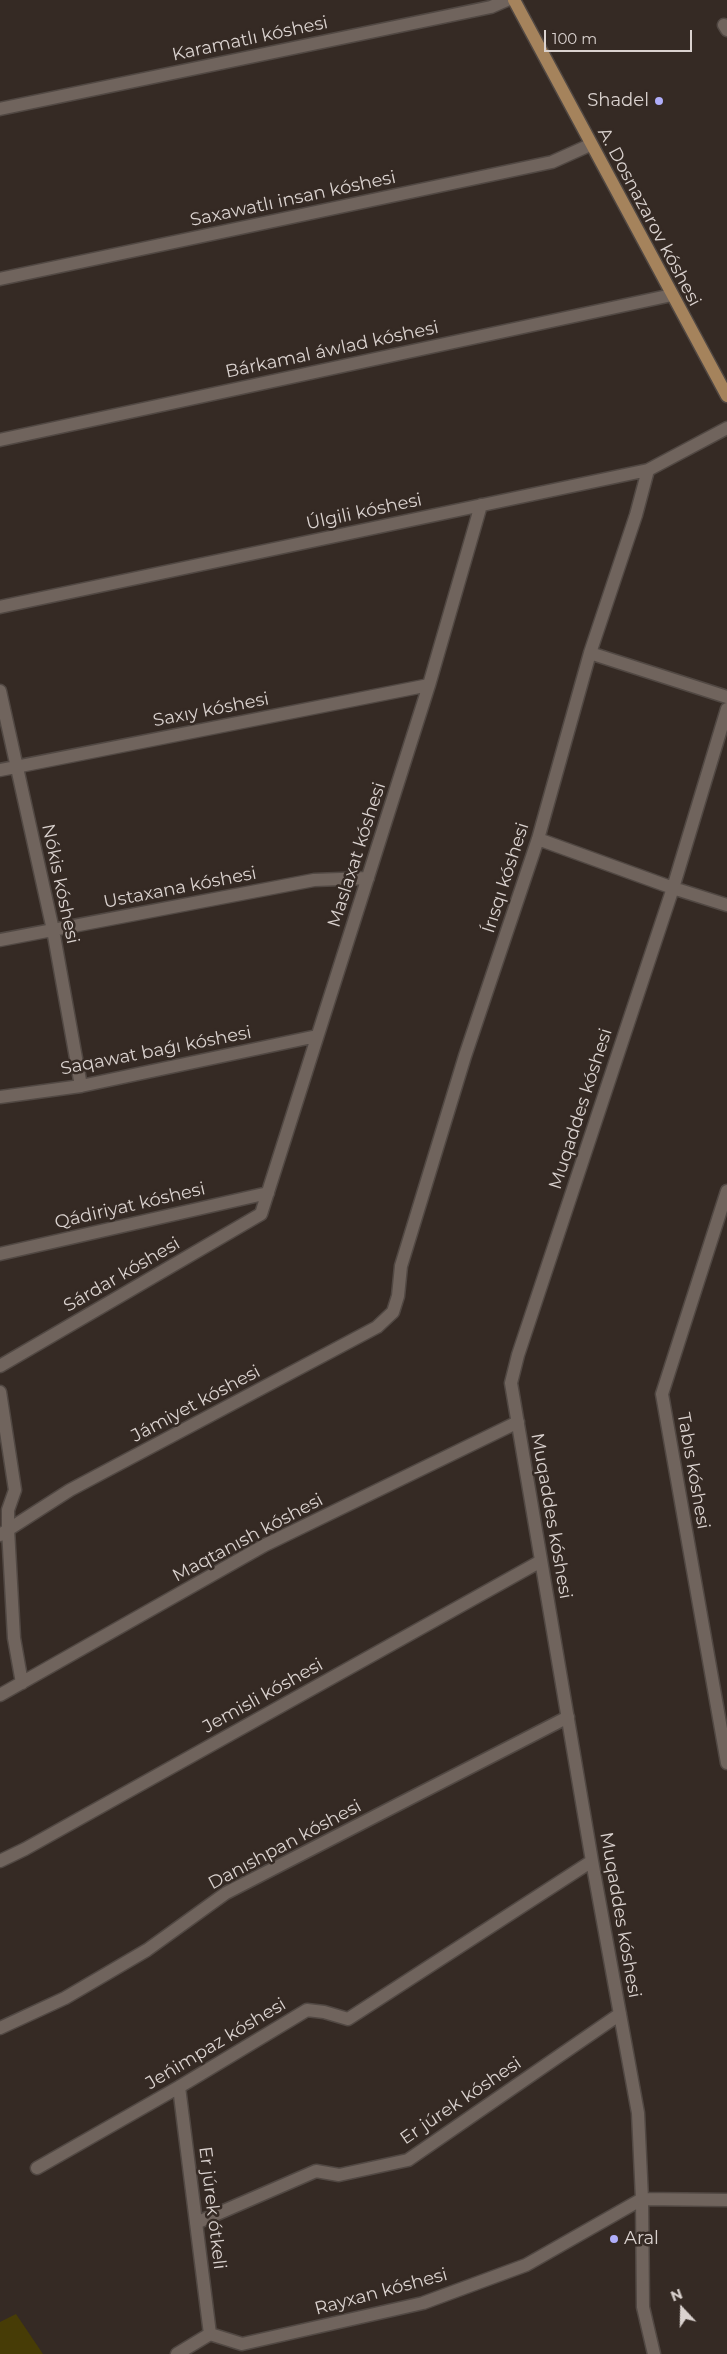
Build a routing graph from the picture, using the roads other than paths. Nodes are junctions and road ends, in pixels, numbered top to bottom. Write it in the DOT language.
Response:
graph roads {
  1 [pos="507,0"];
  2 [pos="514,0"];
  3 [pos="0,109"];
  4 [pos="590,146"];
  5 [pos="0,278"];
  6 [pos="672,295"];
  7 [pos="727,396"];
  8 [pos="727,428"];
  9 [pos="0,440"];
  10 [pos="648,470"];
  11 [pos="481,504"];
  12 [pos="0,607"];
  13 [pos="590,653"];
  14 [pos="429,685"];
  15 [pos="0,691"];
  16 [pos="727,697"];
  17 [pos="727,709"];
  18 [pos="17,767"];
  19 [pos="0,770"];
  20 [pos="538,839"];
  21 [pos="368,878"];
  22 [pos="673,888"];
  23 [pos="727,904"];
  24 [pos="53,930"];
  25 [pos="0,940"];
  26 [pos="318,1036"];
  27 [pos="82,1086"];
  28 [pos="0,1097"];
  29 [pos="727,1191"];
  30 [pos="268,1193"];
  31 [pos="261,1214"];
  32 [pos="0,1254"];
  33 [pos="398,1296"];
  34 [pos="0,1366"];
  35 [pos="0,1392"];
  36 [pos="518,1422"];
  37 [pos="4,1532"];
  38 [pos="541,1561"];
  39 [pos="22,1683"];
  40 [pos="0,1695"];
  41 [pos="568,1716"];
  42 [pos="727,1763"];
  43 [pos="0,1861"];
  44 [pos="592,1861"];
  45 [pos="620,2014"];
  46 [pos="0,2028"];
  47 [pos="179,2087"];
  48 [pos="37,2168"];
  49 [pos="642,2199"];
  50 [pos="727,2200"];
  51 [pos="196,2223"];
  52 [pos="210,2334"];
  53 [pos="176,2354"];
  54 [pos="654,2354"];
  1 -- 3 [label="street, Karamatlı kóshesi"];
  2 -- 4 [label="main road, A. Dosnazarov kóshesi"];
  4 -- 5 [label="street, Saxawatlı insan kóshesi"];
  4 -- 6 [label="main road, A. Dosnazarov kóshesi"];
  6 -- 7 [label="main road, A. Dosnazarov kóshesi"];
  6 -- 9 [label="street, Bárkamal áwlad kóshesi"];
  8 -- 10 [label="street, Úlgili kóshesi"];
  10 -- 11 [label="street, Úlgili kóshesi"];
  10 -- 13 [label="street, Írısqı kóshesi"];
  11 -- 12 [label="street, Úlgili kóshesi"];
  11 -- 14 [label="street, Maslaxat kóshesi"];
  13 -- 16 [label="street"];
  13 -- 20 [label="street, Írısqı kóshesi"];
  14 -- 18 [label="street, Saxıy kóshesi"];
  14 -- 21 [label="street, Maslaxat kóshesi"];
  15 -- 18 [label="street, Nókis kóshesi"];
  17 -- 22 [label="street, Muqaddes kóshesi"];
  18 -- 19 [label="street, Saxıy kóshesi"];
  18 -- 24 [label="street, Nókis kóshesi"];
  20 -- 22 [label="street"];
  20 -- 33 [label="street, Írısqı kóshesi"];
  21 -- 24 [label="street, Ustaxana kóshesi"];
  21 -- 26 [label="street, Maslaxat kóshesi"];
  22 -- 23 [label="street"];
  22 -- 36 [label="street, Muqaddes kóshesi"];
  24 -- 25 [label="street, Ustaxana kóshesi"];
  24 -- 27 [label="street, Nókis kóshesi"];
  26 -- 27 [label="street, Saqawat baǵı kóshesi"];
  26 -- 30 [label="street, Maslaxat kóshesi"];
  27 -- 28 [label="street, Saqawat baǵı kóshesi"];
  29 -- 42 [label="street, Tabıs kóshesi"];
  30 -- 31 [label="street, Maslaxat kóshesi"];
  30 -- 32 [label="street, Qádiriyat kóshesi"];
  31 -- 34 [label="street, Sárdar kóshesi"];
  33 -- 37 [label="street, Jámiyet kóshesi"];
  35 -- 37 [label="street"];
  36 -- 38 [label="street, Muqaddes kóshesi"];
  36 -- 39 [label="street, Maqtanısh kóshesi"];
  37 -- 39 [label="street"];
  38 -- 41 [label="street, Muqaddes kóshesi"];
  38 -- 43 [label="street, Jemisli kóshesi"];
  39 -- 40 [label="street, Maqtanısh kóshesi"];
  41 -- 44 [label="street, Muqaddes kóshesi"];
  41 -- 46 [label="street, Danıshpan kóshesi"];
  44 -- 45 [label="street, Muqaddes kóshesi"];
  44 -- 47 [label="street, Jeńimpaz kóshesi"];
  45 -- 49 [label="street, Muqaddes kóshesi"];
  45 -- 51 [label="street, Er júrek kóshesi"];
  47 -- 48 [label="street, Jeńimpaz kóshesi"];
  47 -- 51 [label="street, Er júrek ótkeli"];
  49 -- 50 [label="street"];
  49 -- 52 [label="street, Rayxan kóshesi"];
  49 -- 54 [label="street, Muqaddes kóshesi"];
  51 -- 52 [label="street, Er júrek ótkeli"];
  52 -- 53 [label="street"];
}
